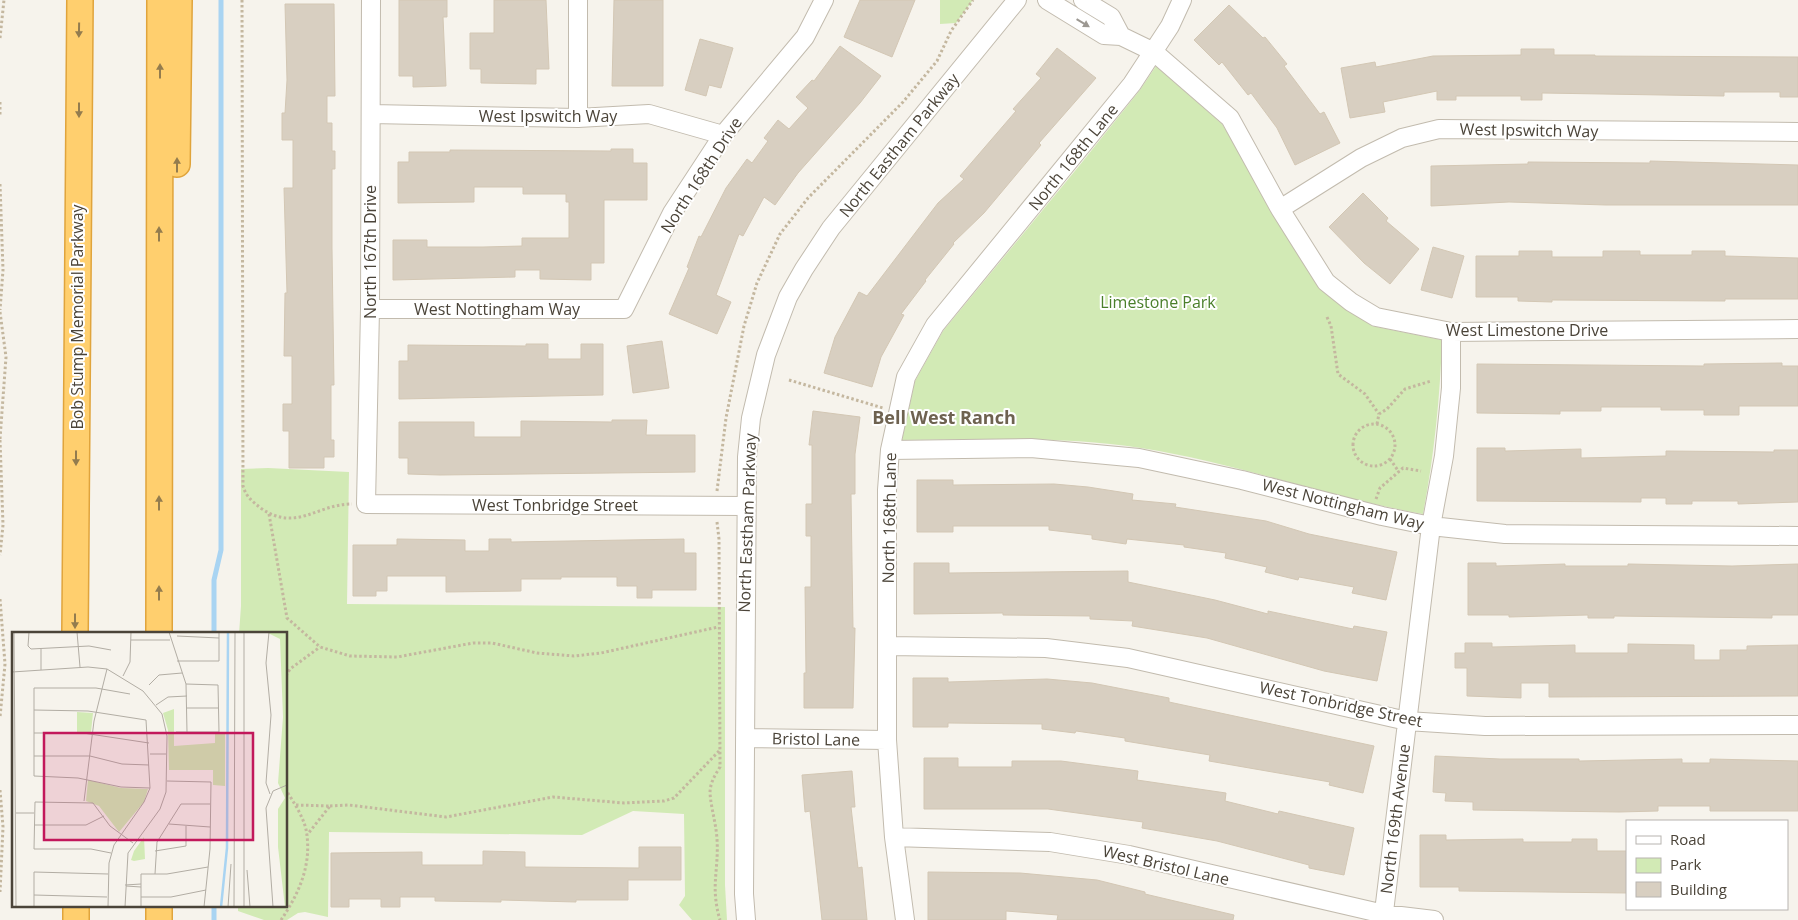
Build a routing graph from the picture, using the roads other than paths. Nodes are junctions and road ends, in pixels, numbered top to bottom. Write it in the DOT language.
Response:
graph roads {
  1 [pos="80,0"];
  2 [pos="160,0"];
  3 [pos="179,0"];
  4 [pos="371,0"];
  5 [pos="578,0"];
  6 [pos="824,0"];
  7 [pos="1017,0"];
  8 [pos="1047,0"];
  9 [pos="1083,0"];
  10 [pos="1182,0"];
  11 [pos="1121,36"];
  12 [pos="1154,52"];
  13 [pos="371,114"];
  14 [pos="578,118"];
  15 [pos="1798,132"];
  16 [pos="723,135"];
  17 [pos="1280,209"];
  18 [pos="370,309"];
  19 [pos="624,309"];
  20 [pos="1798,329"];
  21 [pos="1451,332"];
  22 [pos="159,353"];
  23 [pos="890,450"];
  24 [pos="366,504"];
  25 [pos="745,506"];
  26 [pos="1431,526"];
  27 [pos="1798,536"];
  28 [pos="75,632"];
  29 [pos="159,632"];
  30 [pos="887,646"];
  31 [pos="1407,721"];
  32 [pos="1798,725"];
  33 [pos="745,738"];
  34 [pos="887,740"];
  35 [pos="894,837"];
  36 [pos="1384,917"];
  37 [pos="746,920"];
  38 [pos="905,920"];
  39 [pos="1434,920"];
  1 -- 28 [label="highway, Bob Stump Memorial Parkway, one-way"];
  22 -- 2 [label="highway, one-way"];
  22 -- 3 [label="highway, one-way"];
  4 -- 13 [label="street, North 167th Drive"];
  5 -- 14 [label="street"];
  6 -- 16 [label="street, North 168th Drive"];
  7 -- 25 [label="street, North Eastham Parkway"];
  8 -- 11 [label="street, West Limestone Drive, one-way"];
  9 -- 11 [label="street"];
  10 -- 12 [label="street, North 168th Lane"];
  11 -- 12 [label="street, West Limestone Drive"];
  12 -- 17 [label="street, West Limestone Drive"];
  12 -- 23 [label="street, North 168th Lane"];
  13 -- 14 [label="street, West Ipswitch Way"];
  13 -- 18 [label="street, North 167th Drive"];
  14 -- 16 [label="street, West Ipswitch Way"];
  15 -- 17 [label="street, West Ipswitch Way"];
  16 -- 19 [label="street, North 168th Drive"];
  17 -- 21 [label="street, West Limestone Drive"];
  18 -- 19 [label="street, West Nottingham Way"];
  18 -- 24 [label="street, North 167th Drive"];
  20 -- 21 [label="street, West Limestone Drive"];
  21 -- 26 [label="street, North 169th Avenue"];
  29 -- 22 [label="highway, one-way"];
  23 -- 26 [label="street, West Nottingham Way"];
  23 -- 30 [label="street, North 168th Lane"];
  24 -- 25 [label="street, West Tonbridge Street"];
  25 -- 33 [label="street, North Eastham Parkway"];
  26 -- 27 [label="street, West Nottingham Way"];
  26 -- 31 [label="street, North 169th Avenue"];
  30 -- 31 [label="street, West Tonbridge Street"];
  30 -- 34 [label="street, North 168th Lane"];
  31 -- 32 [label="street, West Tonbridge Street"];
  31 -- 36 [label="street, North 169th Avenue"];
  33 -- 34 [label="street, Bristol Lane"];
  33 -- 37 [label="street, North Eastham Parkway"];
  34 -- 35 [label="street, North 168th Lane"];
  35 -- 36 [label="street, West Bristol Lane"];
  35 -- 38 [label="street, North 168th Lane"];
  36 -- 39 [label="street, West Bristol Lane"];
}
